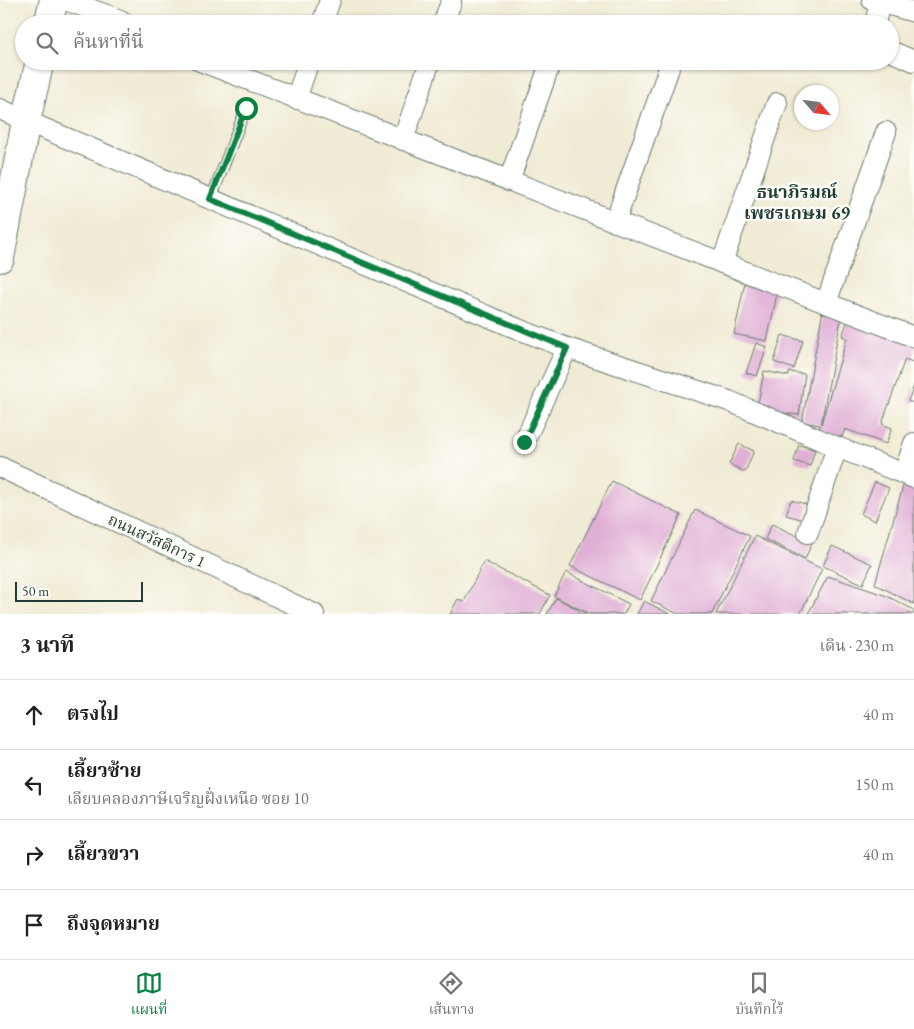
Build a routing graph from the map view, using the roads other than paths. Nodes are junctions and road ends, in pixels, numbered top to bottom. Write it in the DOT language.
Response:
graph roads {
  1 [pos="330,0"];
  2 [pos="876,1"];
  3 [pos="451,2"];
  4 [pos="914,12"];
  5 [pos="56,13"];
  6 [pos="74,15"];
  7 [pos="325,15"];
  8 [pos="446,15"];
  9 [pos="875,15"];
  10 [pos="899,55"];
  11 [pos="914,61"];
  12 [pos="38,70"];
  13 [pos="223,70"];
  14 [pos="306,70"];
  15 [pos="427,70"];
  16 [pos="548,70"];
  17 [pos="668,70"];
  18 [pos="296,99"];
  19 [pos="777,103"];
  20 [pos="0,108"];
  21 [pos="246,108"];
  22 [pos="26,121"];
  23 [pos="886,132"];
  24 [pos="403,140"];
  25 [pos="509,181"];
  26 [pos="6,194"];
  27 [pos="210,199"];
  28 [pos="615,222"];
  29 [pos="0,258"];
  30 [pos="722,263"];
  31 [pos="826,303"];
  32 [pos="914,337"];
  33 [pos="567,348"];
  34 [pos="524,442"];
  35 [pos="914,443"];
  36 [pos="837,447"];
  37 [pos="0,467"];
  38 [pos="909,476"];
  39 [pos="808,533"];
  40 [pos="314,614"];
  1 -- 7 [label="street"];
  2 -- 4 [label="street"];
  2 -- 9 [label="street"];
  3 -- 8 [label="street"];
  5 -- 6 [label="street"];
  10 -- 11 [label="street"];
  12 -- 22 [label="main road"];
  13 -- 18 [label="street"];
  14 -- 18 [label="street"];
  15 -- 24 [label="street"];
  16 -- 25 [label="street"];
  17 -- 28 [label="street"];
  18 -- 24 [label="street"];
  19 -- 30 [label="street"];
  20 -- 22 [label="street"];
  21 -- 27 [label="lane"];
  22 -- 26 [label="main road"];
  22 -- 27 [label="street"];
  23 -- 31 [label="street"];
  24 -- 25 [label="street"];
  25 -- 28 [label="street"];
  26 -- 29 [label="main road"];
  27 -- 33 [label="street"];
  28 -- 30 [label="street"];
  30 -- 31 [label="street"];
  31 -- 32 [label="street"];
  33 -- 34 [label="street"];
  33 -- 36 [label="street"];
  35 -- 38 [label="street"];
  36 -- 38 [label="street"];
  36 -- 39 [label="street"];
  37 -- 40 [label="street, ถนนสวัสดิการ 1"];
}
